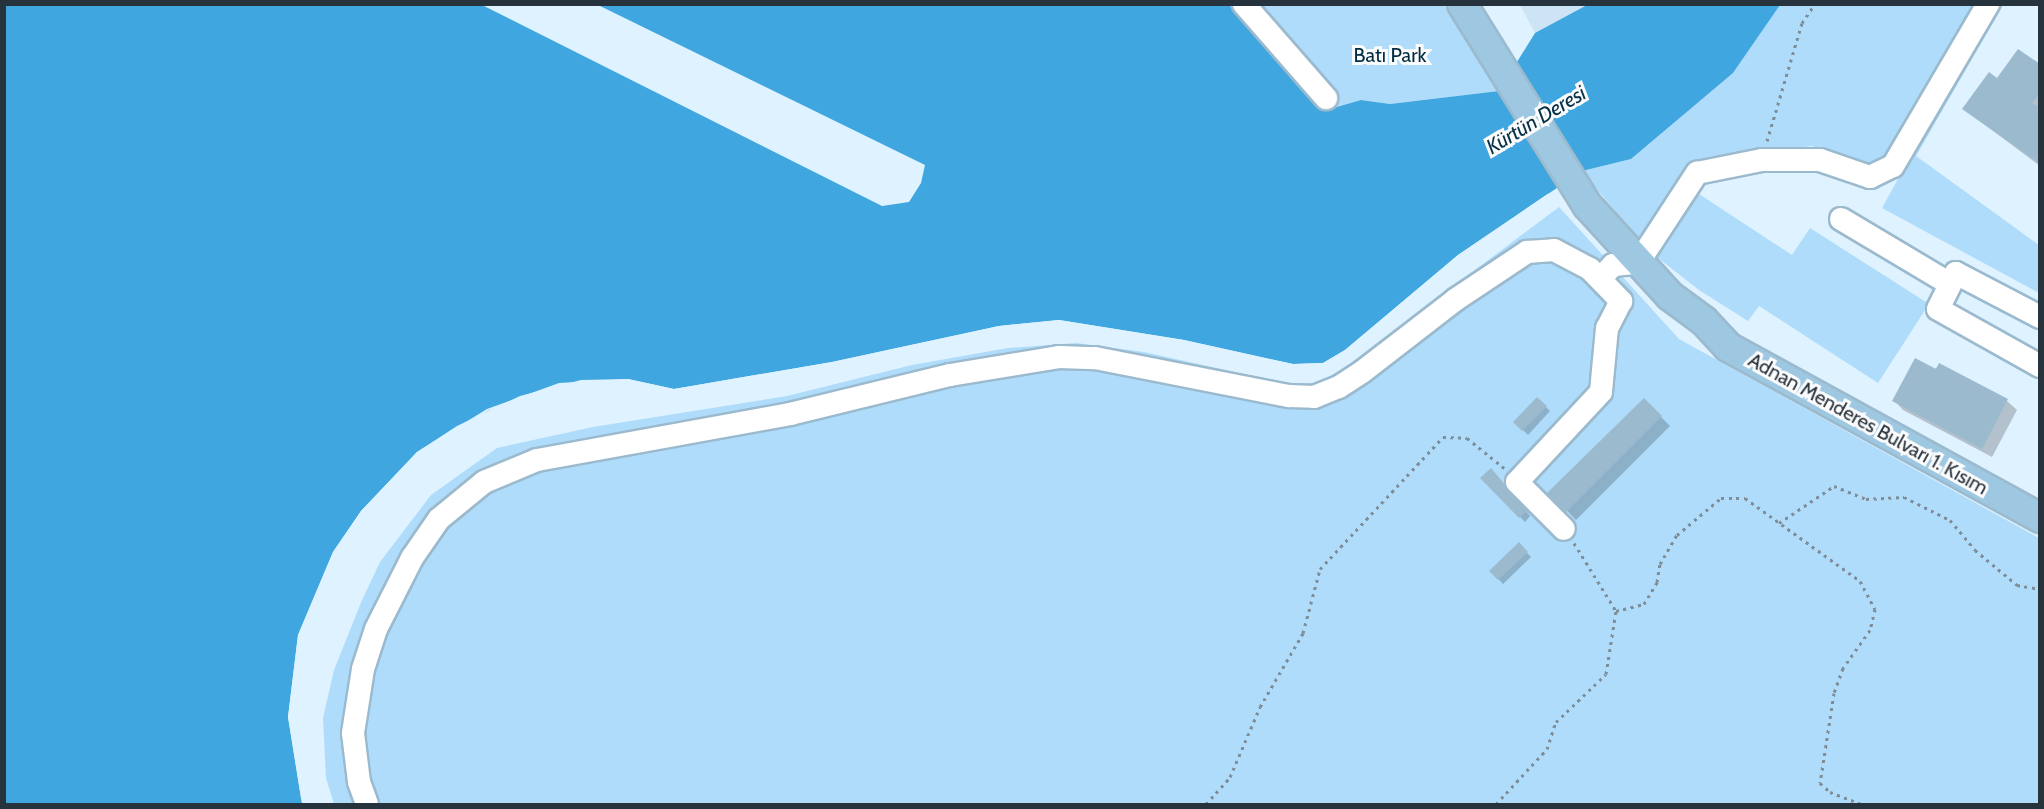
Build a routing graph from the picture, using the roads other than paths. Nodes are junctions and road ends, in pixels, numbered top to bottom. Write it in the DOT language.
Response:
graph roads {
  1 [pos="1244,4"];
  2 [pos="1462,4"];
  3 [pos="1988,4"];
  4 [pos="1326,98"];
  5 [pos="1841,219"];
  6 [pos="1638,263"];
  7 [pos="1600,279"];
  8 [pos="1950,284"];
  9 [pos="2040,317"];
  10 [pos="1704,321"];
  11 [pos="2040,366"];
  12 [pos="2040,496"];
  13 [pos="2040,518"];
  14 [pos="1564,529"];
  15 [pos="367,804"];
  1 -- 4 [label="street"];
  2 -- 6 [label="main road, Adnan Menderes Bulvarı 1. Kısım"];
  3 -- 6 [label="street"];
  5 -- 8 [label="street"];
  6 -- 7 [label="street"];
  6 -- 10 [label="main road, Adnan Menderes Bulvarı 1. Kısım"];
  7 -- 14 [label="street"];
  7 -- 15 [label="street"];
  8 -- 9 [label="street"];
  8 -- 11 [label="street"];
  10 -- 12 [label="main road, Adnan Menderes Bulvarı 1. Kısım"];
  10 -- 13 [label="main road, Adnan Menderes Bulvarı 1. Kısım"];
}
